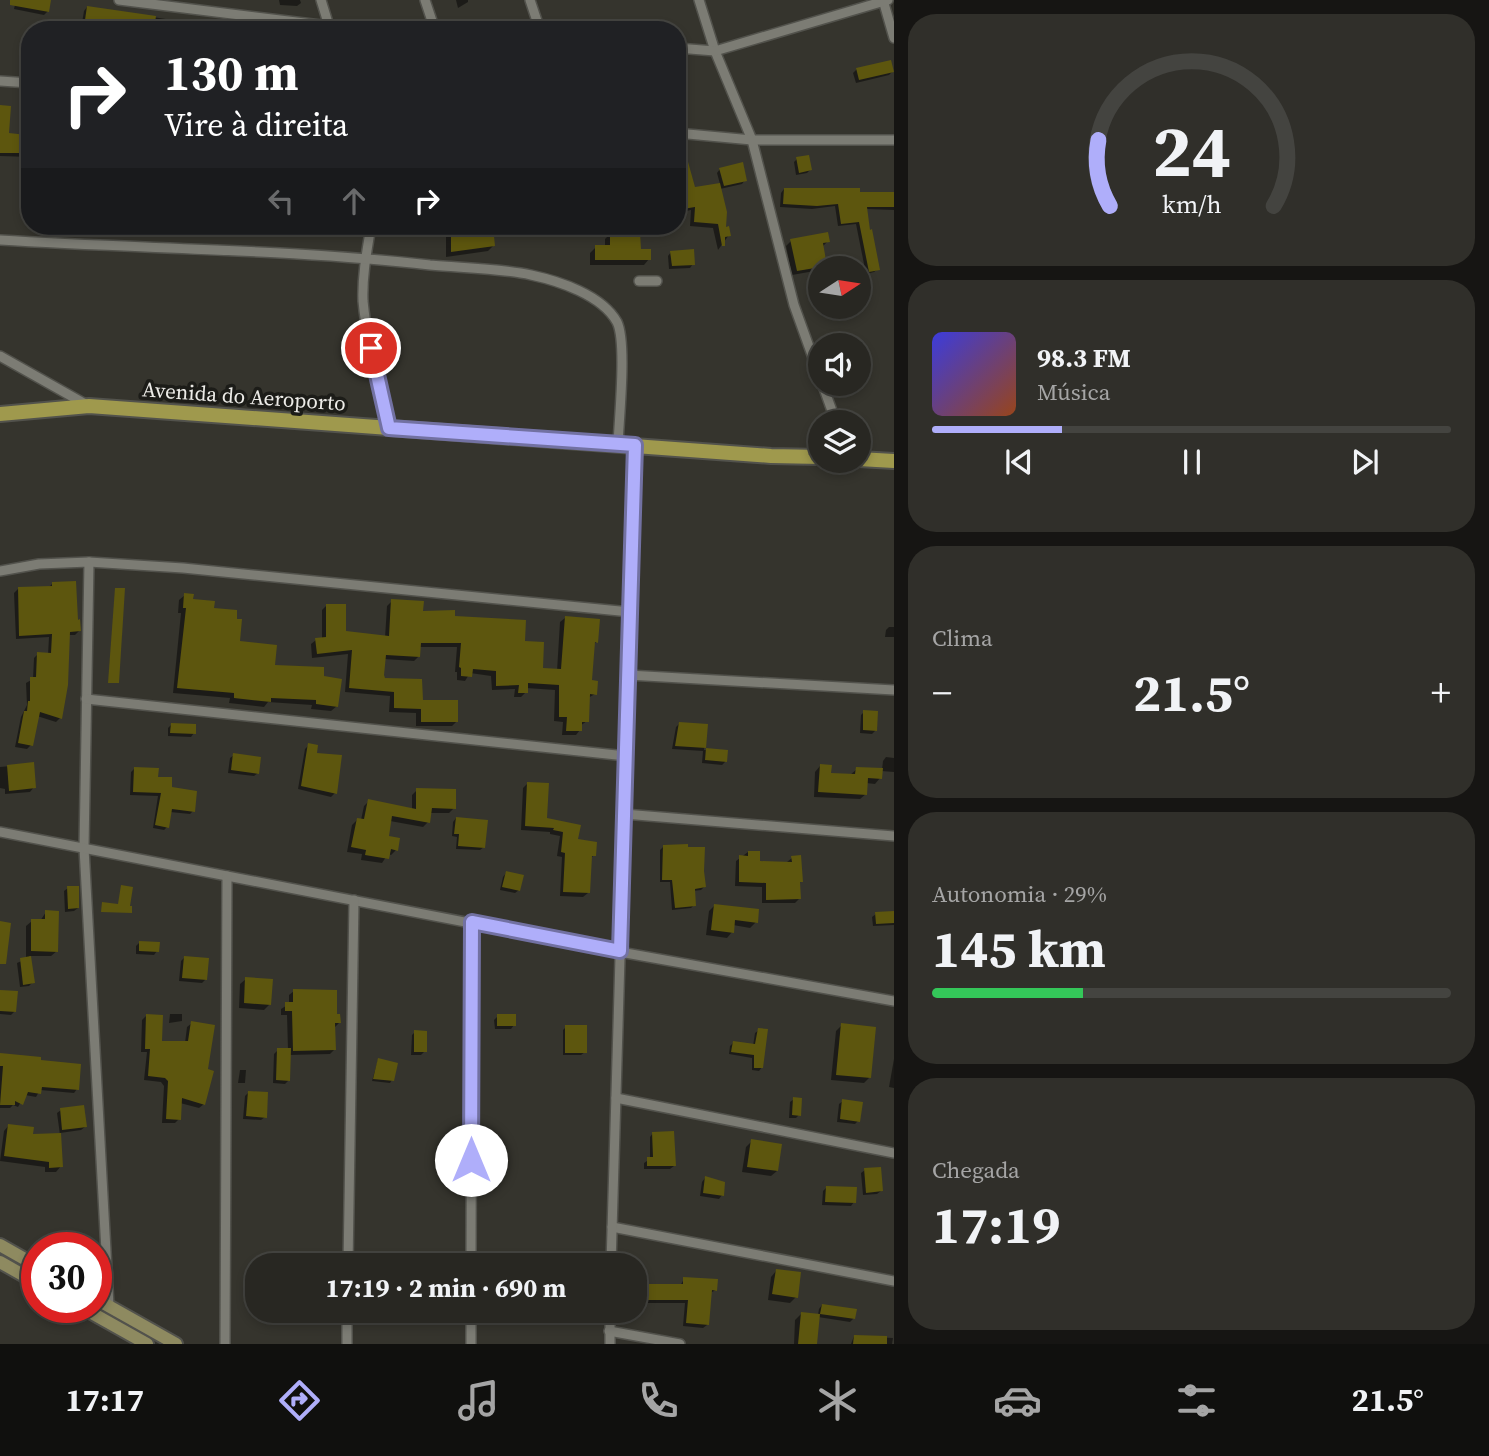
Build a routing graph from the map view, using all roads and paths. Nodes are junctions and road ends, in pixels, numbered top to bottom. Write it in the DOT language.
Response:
graph roads {
  1 [pos="120,0"];
  2 [pos="321,0"];
  3 [pos="425,0"];
  4 [pos="530,0"];
  5 [pos="699,0"];
  6 [pos="130,1"];
  7 [pos="885,1"];
  8 [pos="289,21"];
  9 [pos="327,21"];
  10 [pos="432,21"];
  11 [pos="537,21"];
  12 [pos="894,37"];
  13 [pos="686,49"];
  14 [pos="715,51"];
  15 [pos="0,81"];
  16 [pos="21,82"];
  17 [pos="686,134"];
  18 [pos="752,140"];
  19 [pos="894,140"];
  20 [pos="370,235"];
  21 [pos="0,240"];
  22 [pos="366,257"];
  23 [pos="639,281"];
  24 [pos="657,281"];
  25 [pos="808,345"];
  26 [pos="0,356"];
  27 [pos="89,407"];
  28 [pos="0,414"];
  29 [pos="389,428"];
  30 [pos="618,444"];
  31 [pos="635,445"];
  32 [pos="808,457"];
  33 [pos="871,459"];
  34 [pos="894,461"];
  35 [pos="89,562"];
  36 [pos="0,571"];
  37 [pos="630,612"];
  38 [pos="628,675"];
  39 [pos="894,690"];
  40 [pos="86,699"];
  41 [pos="626,756"];
  42 [pos="624,814"];
  43 [pos="0,832"];
  44 [pos="894,836"];
  45 [pos="84,848"];
  46 [pos="227,876"];
  47 [pos="354,900"];
  48 [pos="472,922"];
  49 [pos="620,951"];
  50 [pos="894,1001"];
  51 [pos="616,1098"];
  52 [pos="894,1153"];
  53 [pos="612,1227"];
  54 [pos="105,1232"];
  55 [pos="0,1245"];
  56 [pos="348,1253"];
  57 [pos="471,1253"];
  58 [pos="611,1253"];
  59 [pos="21,1257"];
  60 [pos="0,1262"];
  61 [pos="21,1274"];
  62 [pos="894,1281"];
  63 [pos="112,1308"];
  64 [pos="110,1323"];
  65 [pos="347,1323"];
  66 [pos="471,1323"];
  67 [pos="610,1323"];
  68 [pos="610,1331"];
  69 [pos="147,1344"];
  70 [pos="176,1344"];
  71 [pos="225,1344"];
  72 [pos="347,1344"];
  73 [pos="471,1344"];
  74 [pos="610,1344"];
  75 [pos="680,1344"];
  1 -- 6 [label="street"];
  2 -- 9 [label="street"];
  3 -- 10 [label="street"];
  4 -- 11 [label="street"];
  5 -- 14 [label="street"];
  6 -- 8 [label="street"];
  7 -- 12 [label="street"];
  7 -- 14 [label="street"];
  13 -- 14 [label="street"];
  14 -- 18 [label="street"];
  15 -- 16 [label="street"];
  17 -- 18 [label="street"];
  18 -- 19 [label="street"];
  18 -- 25 [label="street"];
  20 -- 22 [label="street"];
  21 -- 22 [label="street"];
  22 -- 29 [label="street"];
  22 -- 30 [label="street"];
  23 -- 24 [label="street"];
  26 -- 27 [label="street"];
  27 -- 28 [label="main road, Avenida do Aeroporto"];
  27 -- 29 [label="main road, Avenida do Aeroporto"];
  29 -- 30 [label="main road, Avenida do Aeroporto"];
  30 -- 31 [label="main road, Avenida do Aeroporto"];
  31 -- 32 [label="main road, Avenida do Aeroporto"];
  31 -- 37 [label="street"];
  33 -- 34 [label="main road"];
  35 -- 36 [label="street"];
  35 -- 37 [label="street"];
  35 -- 40 [label="street"];
  37 -- 38 [label="street"];
  38 -- 39 [label="street"];
  38 -- 41 [label="street"];
  40 -- 41 [label="street"];
  40 -- 45 [label="street"];
  41 -- 42 [label="street"];
  42 -- 44 [label="street"];
  42 -- 49 [label="street"];
  43 -- 45 [label="street"];
  45 -- 46 [label="street"];
  45 -- 54 [label="street"];
  46 -- 47 [label="street"];
  46 -- 71 [label="street"];
  47 -- 48 [label="street"];
  47 -- 56 [label="street"];
  48 -- 49 [label="street"];
  48 -- 57 [label="street"];
  49 -- 50 [label="street"];
  49 -- 51 [label="street"];
  51 -- 52 [label="street"];
  51 -- 53 [label="street"];
  53 -- 58 [label="street"];
  53 -- 62 [label="street"];
  55 -- 59 [label="street"];
  60 -- 61 [label="street"];
  63 -- 70 [label="street"];
  64 -- 69 [label="street"];
  65 -- 72 [label="street"];
  66 -- 73 [label="street"];
  67 -- 68 [label="street"];
  68 -- 74 [label="street"];
  68 -- 75 [label="street"];
}
